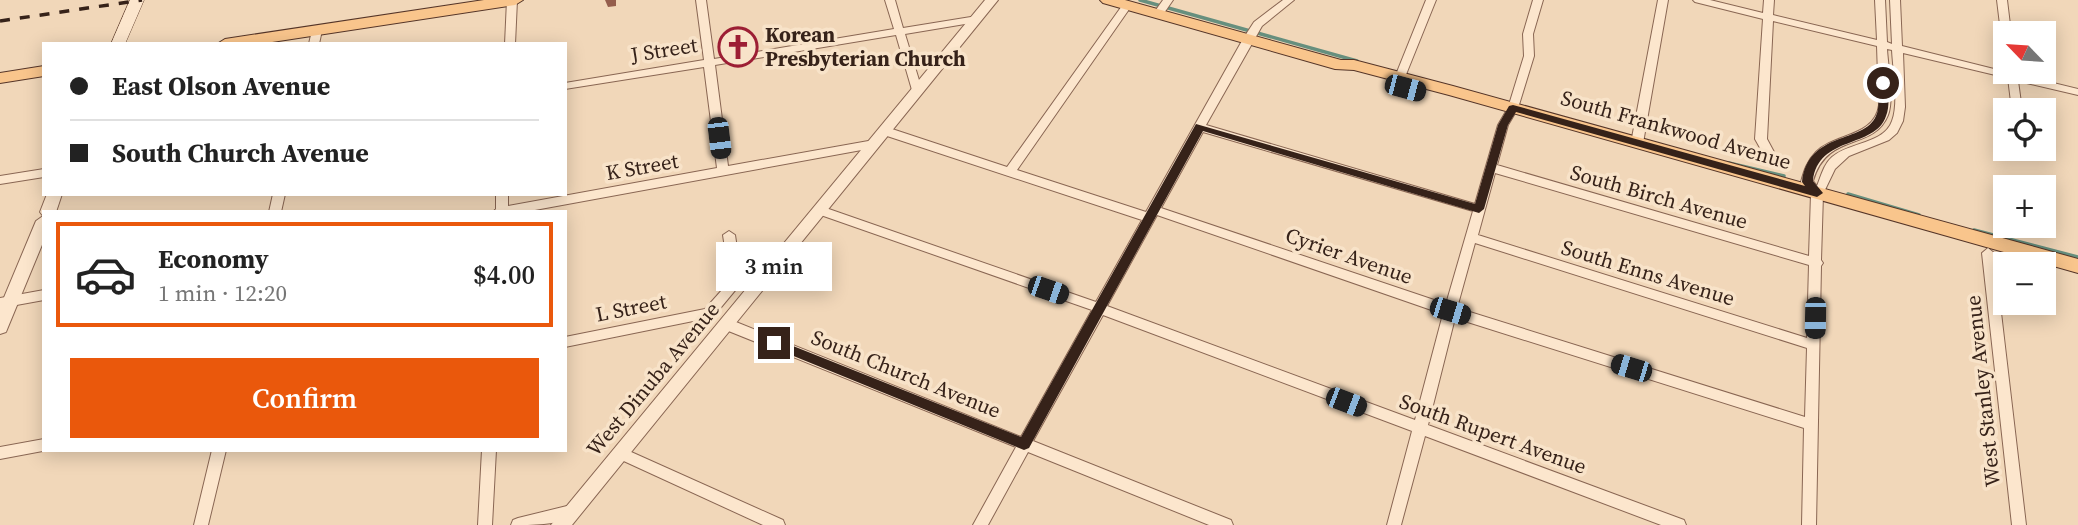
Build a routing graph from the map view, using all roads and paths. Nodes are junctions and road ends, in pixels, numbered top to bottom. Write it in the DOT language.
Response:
graph roads {
  1 [pos="137,0"];
  2 [pos="513,0"];
  3 [pos="701,0"];
  4 [pos="890,0"];
  5 [pos="992,0"];
  6 [pos="1108,0"];
  7 [pos="1289,0"];
  8 [pos="1431,0"];
  9 [pos="1538,0"];
  10 [pos="1664,0"];
  11 [pos="1698,0"];
  12 [pos="1769,0"];
  13 [pos="1880,0"];
  14 [pos="1895,0"];
  15 [pos="2001,0"];
  16 [pos="1128,5"];
  17 [pos="1163,7"];
  18 [pos="1768,17"];
  19 [pos="977,19"];
  20 [pos="2004,21"];
  21 [pos="900,32"];
  22 [pos="315,37"];
  23 [pos="1248,39"];
  24 [pos="119,42"];
  25 [pos="251,42"];
  26 [pos="510,42"];
  27 [pos="1882,44"];
  28 [pos="1897,48"];
  29 [pos="709,62"];
  30 [pos="1341,65"];
  31 [pos="1993,70"];
  32 [pos="42,71"];
  33 [pos="1400,77"];
  34 [pos="0,78"];
  35 [pos="2049,84"];
  36 [pos="567,86"];
  37 [pos="917,90"];
  38 [pos="2078,92"];
  39 [pos="1511,112"];
  40 [pos="1200,127"];
  41 [pos="880,137"];
  42 [pos="1637,142"];
  43 [pos="1768,152"];
  44 [pos="1490,167"];
  45 [pos="723,172"];
  46 [pos="42,173"];
  47 [pos="1010,173"];
  48 [pos="0,180"];
  49 [pos="1817,199"];
  50 [pos="1479,209"];
  51 [pos="512,210"];
  52 [pos="819,210"];
  53 [pos="1152,214"];
  54 [pos="42,225"];
  55 [pos="729,235"];
  56 [pos="1470,237"];
  57 [pos="1988,253"];
  58 [pos="1993,254"];
  59 [pos="1817,263"];
  60 [pos="2078,266"];
  61 [pos="2056,272"];
  62 [pos="2078,278"];
  63 [pos="42,295"];
  64 [pos="5,302"];
  65 [pos="1099,308"];
  66 [pos="1450,311"];
  67 [pos="726,324"];
  68 [pos="0,327"];
  69 [pos="567,342"];
  70 [pos="1814,345"];
  71 [pos="1812,425"];
  72 [pos="1420,430"];
  73 [pos="42,444"];
  74 [pos="1024,444"];
  75 [pos="219,452"];
  76 [pos="489,452"];
  77 [pos="0,453"];
  78 [pos="620,453"];
  79 [pos="565,519"];
  80 [pos="201,525"];
  81 [pos="485,525"];
  82 [pos="518,525"];
  83 [pos="778,525"];
  84 [pos="980,525"];
  85 [pos="1226,525"];
  86 [pos="1394,525"];
  87 [pos="1679,525"];
  88 [pos="1809,525"];
  89 [pos="2019,525"];
  1 -- 24 [label="main road"];
  2 -- 22 [label="main road"];
  2 -- 26 [label="street"];
  3 -- 29 [label="street"];
  4 -- 21 [label="street"];
  5 -- 19 [label="street, West Dinuba Avenue"];
  6 -- 16 [label="main road, South Frankwood Avenue"];
  7 -- 23 [label="street"];
  8 -- 33 [label="street"];
  9 -- 39 [label="street"];
  10 -- 42 [label="street"];
  11 -- 18 [label="street"];
  12 -- 18 [label="street"];
  13 -- 27 [label="street"];
  14 -- 28 [label="street"];
  15 -- 20 [label="street"];
  16 -- 17 [label="main road, South Frankwood Avenue"];
  16 -- 47 [label="street"];
  17 -- 23 [label="main road, South Frankwood Avenue"];
  18 -- 27 [label="street"];
  18 -- 43 [label="street"];
  19 -- 21 [label="street, J Street"];
  19 -- 37 [label="street, West Dinuba Avenue"];
  21 -- 29 [label="street, J Street"];
  21 -- 37 [label="street"];
  22 -- 25 [label="main road"];
  23 -- 30 [label="main road, South Frankwood Avenue"];
  23 -- 40 [label="street"];
  27 -- 28 [label="street"];
  27 -- 49 [label="street"];
  28 -- 31 [label="street"];
  28 -- 49 [label="street"];
  29 -- 36 [label="street, J Street"];
  29 -- 45 [label="street"];
  30 -- 33 [label="main road, South Frankwood Avenue"];
  30 -- 39 [label="main road, South Frankwood Avenue"];
  32 -- 34 [label="main road"];
  33 -- 39 [label="main road, South Frankwood Avenue"];
  35 -- 38 [label="street"];
  37 -- 41 [label="street, West Dinuba Avenue"];
  39 -- 42 [label="main road, South Frankwood Avenue"];
  39 -- 44 [label="street"];
  39 -- 49 [label="main road, South Frankwood Avenue"];
  40 -- 50 [label="street"];
  40 -- 53 [label="street"];
  41 -- 45 [label="street, K Street"];
  41 -- 47 [label="street, Cyrier Avenue"];
  41 -- 52 [label="street, West Dinuba Avenue"];
  42 -- 49 [label="main road, South Frankwood Avenue"];
  44 -- 50 [label="street"];
  44 -- 59 [label="street, South Birch Avenue"];
  45 -- 51 [label="street, K Street"];
  46 -- 48 [label="street"];
  47 -- 53 [label="street, Cyrier Avenue"];
  49 -- 57 [label="main road, South Frankwood Avenue"];
  49 -- 59 [label="street"];
  49 -- 60 [label="main road, South Frankwood Avenue"];
  50 -- 56 [label="street"];
  52 -- 65 [label="street, South Rupert Avenue"];
  52 -- 67 [label="street, West Dinuba Avenue"];
  53 -- 65 [label="street"];
  53 -- 66 [label="street, Cyrier Avenue"];
  54 -- 64 [label="street"];
  55 -- 69 [label="street, L Street"];
  56 -- 66 [label="street"];
  56 -- 70 [label="street, South Enns Avenue"];
  57 -- 58 [label="main road, South Frankwood Avenue"];
  57 -- 89 [label="street, West Stanley Avenue"];
  59 -- 70 [label="street"];
  61 -- 62 [label="main road"];
  63 -- 64 [label="street"];
  64 -- 68 [label="street"];
  65 -- 72 [label="street, South Rupert Avenue"];
  65 -- 74 [label="street"];
  66 -- 71 [label="street, Cyrier Avenue"];
  66 -- 72 [label="street"];
  67 -- 74 [label="street, South Church Avenue"];
  67 -- 78 [label="street, West Dinuba Avenue"];
  70 -- 71 [label="street"];
  71 -- 88 [label="street"];
  72 -- 86 [label="street"];
  72 -- 87 [label="street, South Rupert Avenue"];
  73 -- 77 [label="street"];
  74 -- 84 [label="street"];
  74 -- 85 [label="street, South Church Avenue"];
  75 -- 80 [label="street"];
  76 -- 81 [label="street"];
  78 -- 79 [label="street, West Dinuba Avenue"];
  78 -- 83 [label="street"];
  79 -- 82 [label="street"];
}
